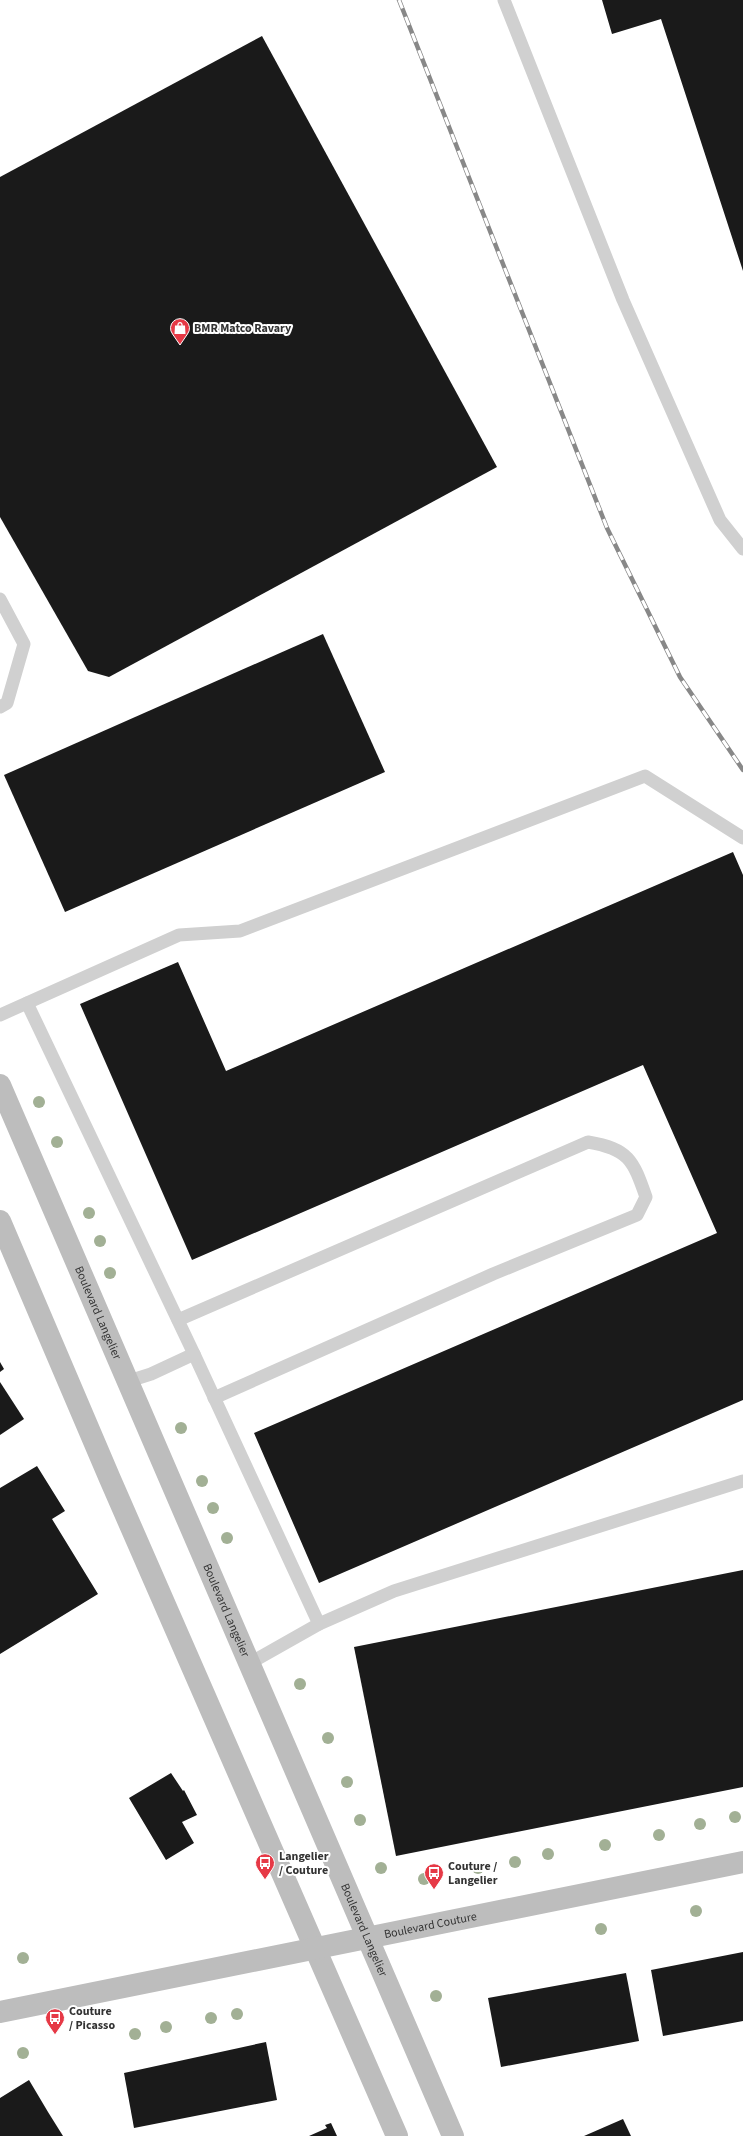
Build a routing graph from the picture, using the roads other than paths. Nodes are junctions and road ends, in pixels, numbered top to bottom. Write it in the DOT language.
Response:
graph roads {
  1 [pos="504,0"];
  2 [pos="743,549"];
  3 [pos="0,599"];
  4 [pos="0,707"];
  5 [pos="743,838"];
  6 [pos="28,1003"];
  7 [pos="0,1015"];
  8 [pos="0,1085"];
  9 [pos="0,1221"];
  10 [pos="178,1320"];
  11 [pos="194,1354"];
  12 [pos="129,1381"];
  13 [pos="214,1398"];
  14 [pos="743,1481"];
  15 [pos="319,1624"];
  16 [pos="250,1664"];
  17 [pos="743,1862"];
  18 [pos="367,1938"];
  19 [pos="315,1948"];
  20 [pos="0,2012"];
  21 [pos="397,2136"];
  22 [pos="454,2136"];
  1 -- 2 [label="lane"];
  3 -- 4 [label="lane"];
  5 -- 6 [label="lane"];
  6 -- 7 [label="lane"];
  6 -- 10 [label="lane"];
  8 -- 12 [label="main road, Boulevard Langelier"];
  9 -- 19 [label="main road"];
  10 -- 11 [label="lane"];
  10 -- 13 [label="lane"];
  11 -- 12 [label="lane"];
  11 -- 13 [label="lane"];
  12 -- 16 [label="main road, Boulevard Langelier"];
  13 -- 15 [label="lane"];
  14 -- 15 [label="lane"];
  15 -- 16 [label="lane"];
  16 -- 18 [label="main road, Boulevard Langelier"];
  17 -- 18 [label="main road, Boulevard Couture"];
  18 -- 19 [label="main road, Boulevard Couture"];
  18 -- 22 [label="main road, Boulevard Langelier"];
  19 -- 20 [label="main road, Boulevard Couture"];
  19 -- 21 [label="main road"];
}
